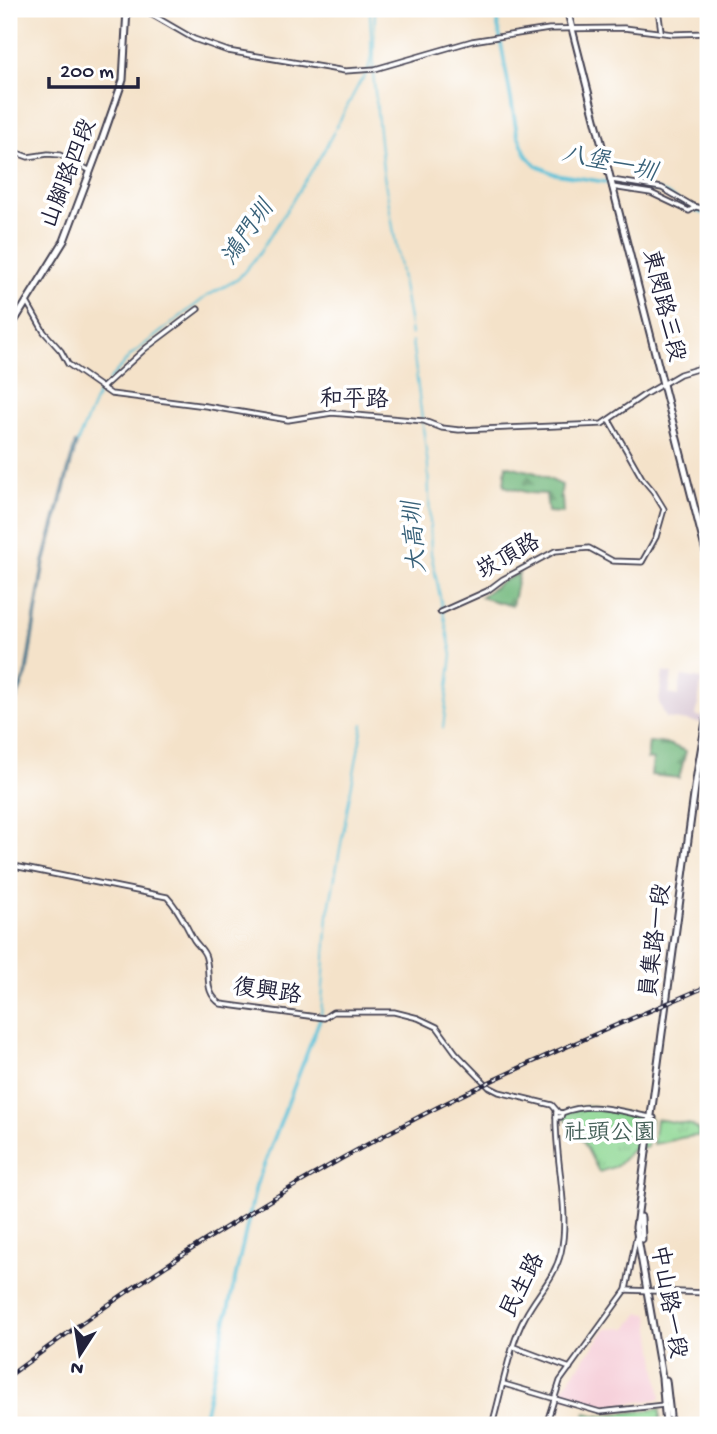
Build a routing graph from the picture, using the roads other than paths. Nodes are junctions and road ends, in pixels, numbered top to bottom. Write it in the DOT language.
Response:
graph roads {
  1 [pos="127,9"];
  2 [pos="142,9"];
  3 [pos="567,9"];
  4 [pos="658,9"];
  5 [pos="573,28"];
  6 [pos="662,32"];
  7 [pos="708,33"];
  8 [pos="9,150"];
  9 [pos="89,170"];
  10 [pos="612,183"];
  11 [pos="695,208"];
  12 [pos="708,210"];
  13 [pos="27,302"];
  14 [pos="198,309"];
  15 [pos="9,330"];
  16 [pos="708,370"];
  17 [pos="664,384"];
  18 [pos="101,387"];
  19 [pos="609,420"];
  20 [pos="708,560"];
  21 [pos="440,612"];
  22 [pos="708,709"];
  23 [pos="9,865"];
  24 [pos="558,1114"];
  25 [pos="652,1118"];
  26 [pos="638,1225"];
  27 [pos="626,1290"];
  28 [pos="649,1291"];
  29 [pos="708,1293"];
  30 [pos="514,1347"];
  31 [pos="570,1368"];
  32 [pos="504,1384"];
  33 [pos="553,1398"];
  34 [pos="667,1404"];
  35 [pos="492,1425"];
  36 [pos="546,1425"];
  37 [pos="668,1425"];
  1 -- 9 [label="main road, 山腳路四段"];
  2 -- 5 [label="street"];
  3 -- 5 [label="main road, 東閔路三段"];
  4 -- 6 [label="street"];
  5 -- 6 [label="street"];
  5 -- 10 [label="main road, 東閔路三段"];
  6 -- 7 [label="street"];
  8 -- 9 [label="street"];
  9 -- 13 [label="main road, 山腳路四段"];
  10 -- 11 [label="street"];
  10 -- 11 [label="street"];
  10 -- 17 [label="main road, 東閔路三段"];
  11 -- 12 [label="street"];
  13 -- 15 [label="main road, 山腳路四段"];
  13 -- 18 [label="street, 和平路"];
  14 -- 18 [label="street"];
  16 -- 17 [label="street, 和平路"];
  17 -- 19 [label="street, 和平路"];
  17 -- 20 [label="main road, 東閔路三段"];
  18 -- 19 [label="street, 和平路"];
  19 -- 21 [label="street, 崁頂路"];
  22 -- 25 [label="main road, 員集路一段"];
  23 -- 24 [label="street, 復興路"];
  24 -- 25 [label="street"];
  24 -- 30 [label="street, 民生路"];
  25 -- 26 [label="main road, 員集路一段"];
  26 -- 27 [label="street, 員集路一段"];
  26 -- 28 [label="main road, 中山路一段"];
  27 -- 28 [label="street"];
  27 -- 31 [label="street, 員集路一段"];
  28 -- 29 [label="street"];
  28 -- 34 [label="main road, 中山路一段"];
  30 -- 31 [label="street"];
  30 -- 32 [label="street, 民生路"];
  31 -- 33 [label="street, 員集路一段"];
  32 -- 33 [label="street"];
  32 -- 35 [label="street, 民生路"];
  33 -- 34 [label="street"];
  33 -- 36 [label="street, 員集路一段"];
  34 -- 37 [label="main road, 中山路一段"];
}
